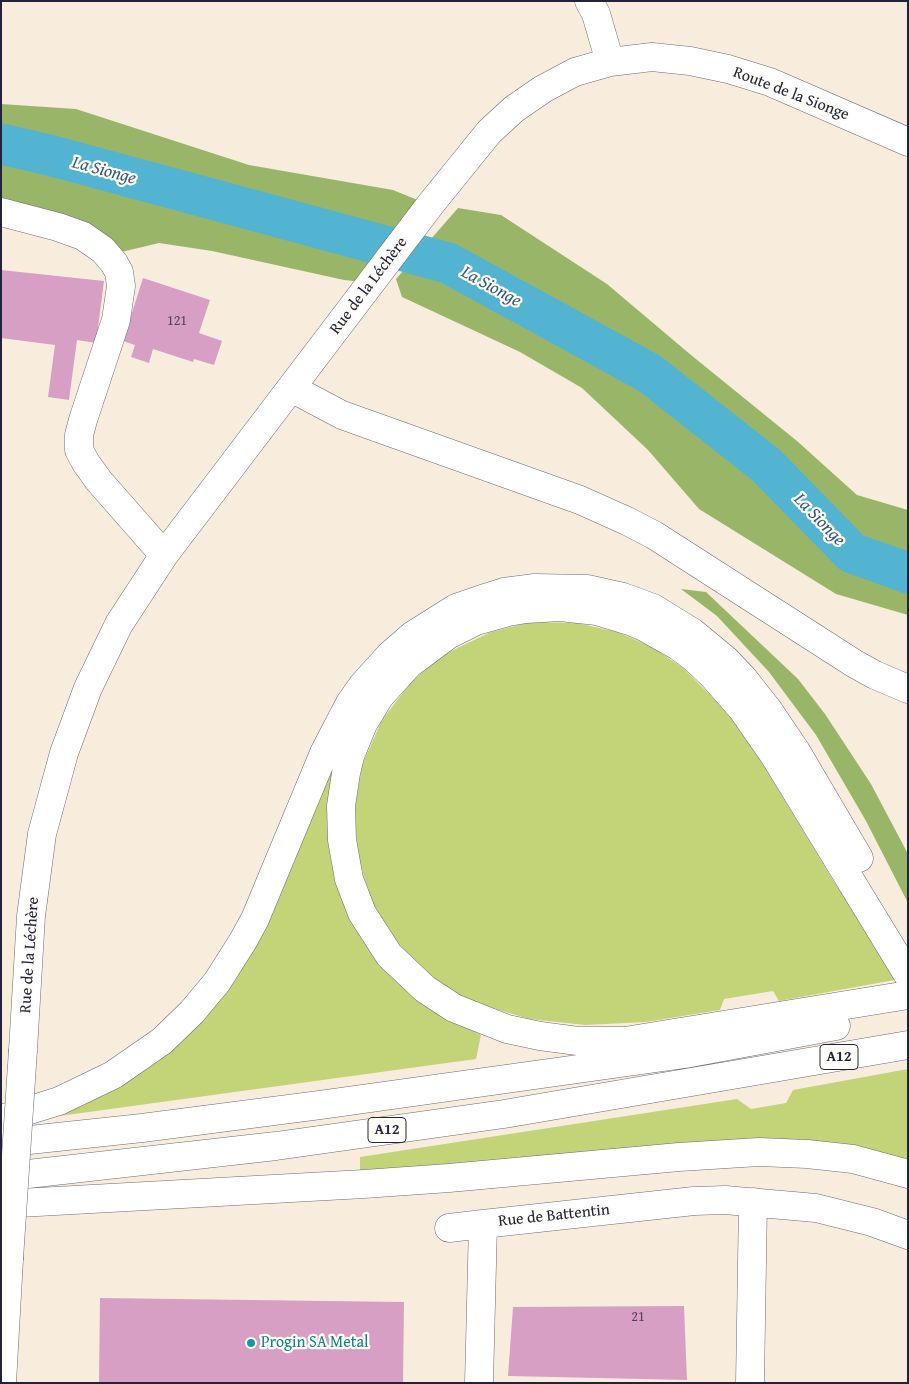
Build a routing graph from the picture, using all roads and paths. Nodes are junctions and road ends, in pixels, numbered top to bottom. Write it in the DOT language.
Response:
graph roads {
  1 [pos="589,1"];
  2 [pos="610,62"];
  3 [pos="908,142"];
  4 [pos="1,212"];
  5 [pos="291,388"];
  6 [pos="164,555"];
  7 [pos="908,689"];
  8 [pos="899,938"];
  9 [pos="908,976"];
  10 [pos="908,995"];
  11 [pos="908,1013"];
  12 [pos="908,1045"];
  13 [pos="1,1119"];
  14 [pos="1,1143"];
  15 [pos="908,1174"];
  16 [pos="1,1177"];
  17 [pos="752,1202"];
  18 [pos="1,1204"];
  19 [pos="483,1224"];
  20 [pos="448,1228"];
  21 [pos="908,1235"];
  22 [pos="2,1383"];
  23 [pos="479,1383"];
  24 [pos="750,1383"];
  1 -- 2 [label="main road"];
  2 -- 3 [label="main road, Route de la Sionge"];
  2 -- 5 [label="main road, Rue de la Léchère"];
  4 -- 6 [label="main road"];
  5 -- 6 [label="main road, Rue de la Léchère"];
  5 -- 7 [label="main road"];
  6 -- 22 [label="main road, Rue de la Léchère, bridge"];
  8 -- 9 [label="main road"];
  8 -- 10 [label="main road"];
  8 -- 13 [label="main road"];
  11 -- 14 [label="main road, A12"];
  12 -- 16 [label="main road, A12"];
  15 -- 18 [label="main road"];
  17 -- 19 [label="main road, Rue de Battentin"];
  17 -- 21 [label="main road, Rue de Battentin"];
  17 -- 24 [label="main road"];
  19 -- 20 [label="main road"];
  19 -- 23 [label="main road, Rue de Battentin"];
}
